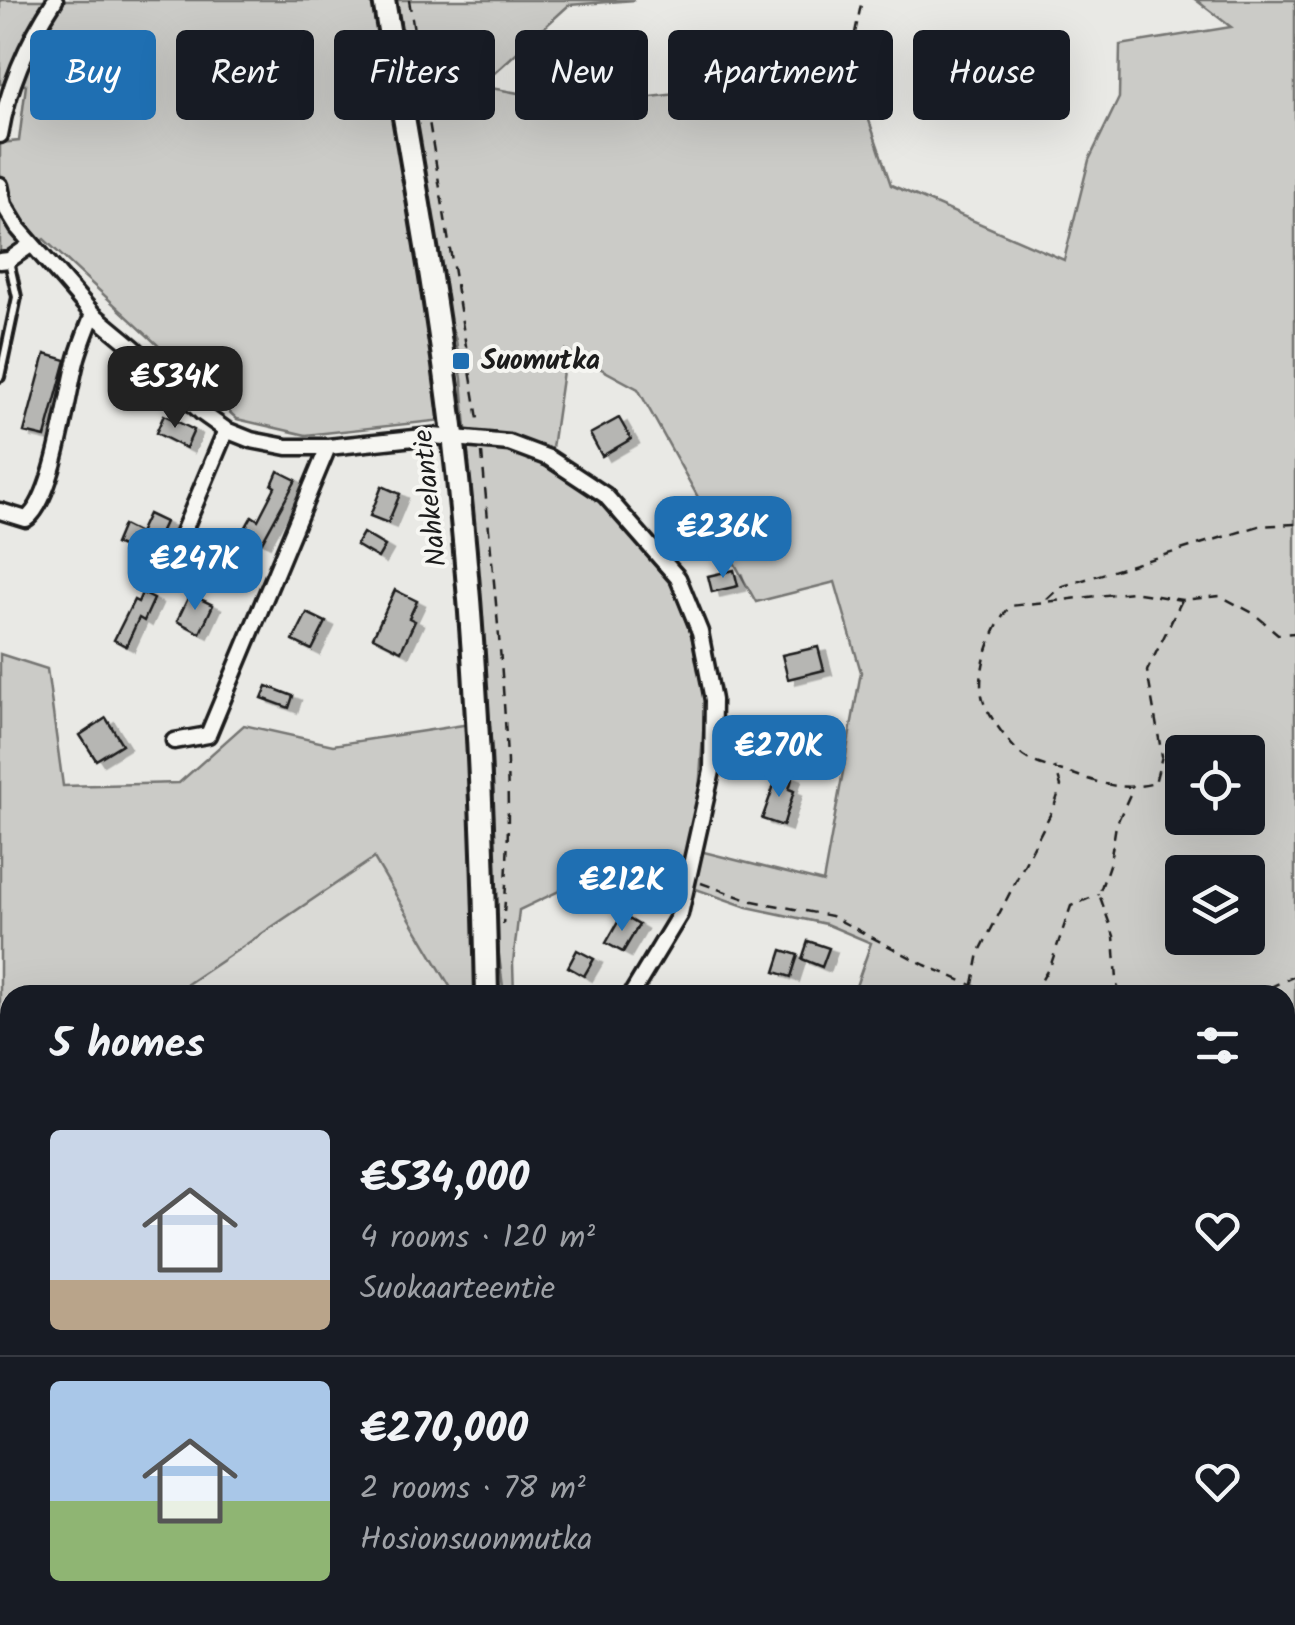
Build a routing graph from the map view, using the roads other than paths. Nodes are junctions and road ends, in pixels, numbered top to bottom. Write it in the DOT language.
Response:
graph roads {
  1 [pos="54,0"];
  2 [pos="384,0"];
  3 [pos="0,134"];
  4 [pos="0,185"];
  5 [pos="32,244"];
  6 [pos="4,260"];
  7 [pos="93,314"];
  8 [pos="0,377"];
  9 [pos="226,430"];
  10 [pos="453,436"];
  11 [pos="328,448"];
  12 [pos="0,511"];
  13 [pos="164,578"];
  14 [pos="174,741"];
  15 [pos="487,985"];
  16 [pos="637,985"];
  1 -- 3 [label="street"];
  2 -- 10 [label="main road, Nahkelantie"];
  4 -- 5 [label="street"];
  5 -- 6 [label="street"];
  5 -- 7 [label="street"];
  6 -- 8 [label="lane"];
  7 -- 9 [label="street"];
  7 -- 12 [label="street"];
  9 -- 11 [label="street"];
  9 -- 13 [label="street"];
  10 -- 11 [label="street"];
  10 -- 15 [label="main road, Nahkelantie"];
  10 -- 16 [label="street"];
  11 -- 14 [label="street"];
}
